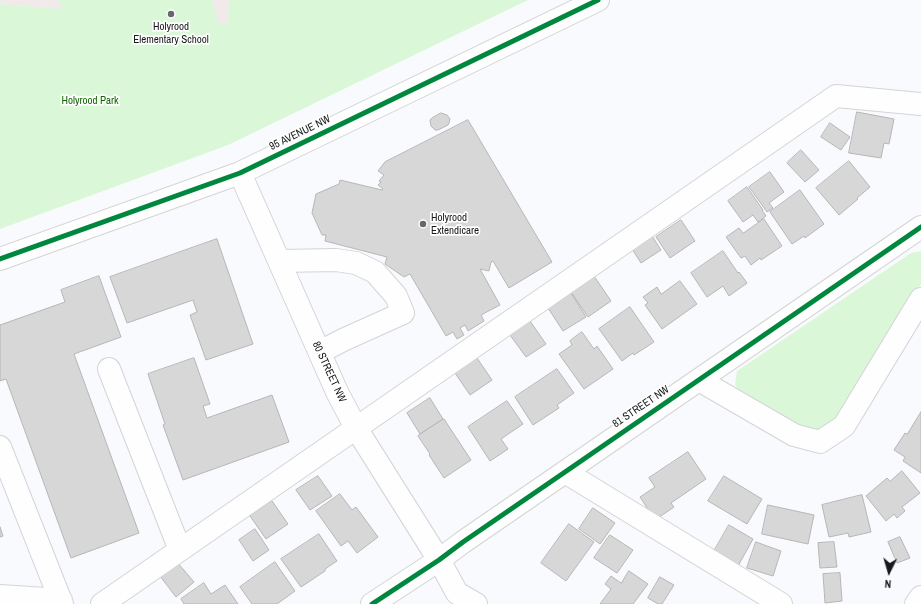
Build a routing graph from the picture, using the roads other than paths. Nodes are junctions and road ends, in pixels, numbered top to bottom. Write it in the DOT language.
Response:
graph roads {
  1 [pos="598,0"];
  2 [pos="921,104"];
  3 [pos="240,173"];
  4 [pos="921,227"];
  5 [pos="0,259"];
  6 [pos="279,261"];
  7 [pos="921,299"];
  8 [pos="320,352"];
  9 [pos="109,369"];
  10 [pos="699,380"];
  11 [pos="356,428"];
  12 [pos="0,447"];
  13 [pos="565,472"];
  14 [pos="180,550"];
  15 [pos="439,560"];
  16 [pos="0,596"];
  17 [pos="921,597"];
  18 [pos="62,602"];
  19 [pos="102,604"];
  20 [pos="372,604"];
  21 [pos="476,604"];
  22 [pos="781,604"];
  23 [pos="916,604"];
  1 -- 3 [label="street, 95 AVENUE NW"];
  2 -- 11 [label="street"];
  3 -- 5 [label="street, 95 AVENUE NW"];
  3 -- 6 [label="street, 80 STREET NW"];
  4 -- 10 [label="street, 81 STREET NW"];
  6 -- 8 [label="street, 80 STREET NW"];
  6 -- 8 [label="street"];
  7 -- 10 [label="street"];
  8 -- 11 [label="street, 80 STREET NW"];
  9 -- 14 [label="street"];
  10 -- 13 [label="street, 81 STREET NW"];
  11 -- 14 [label="street"];
  11 -- 15 [label="street, 80 STREET NW"];
  12 -- 18 [label="street"];
  13 -- 15 [label="street, 81 STREET NW"];
  13 -- 22 [label="street"];
  14 -- 19 [label="street"];
  15 -- 20 [label="street, 81 STREET NW"];
  15 -- 21 [label="street, 80 STREET NW"];
  16 -- 18 [label="street"];
  17 -- 23 [label="street"];
}
